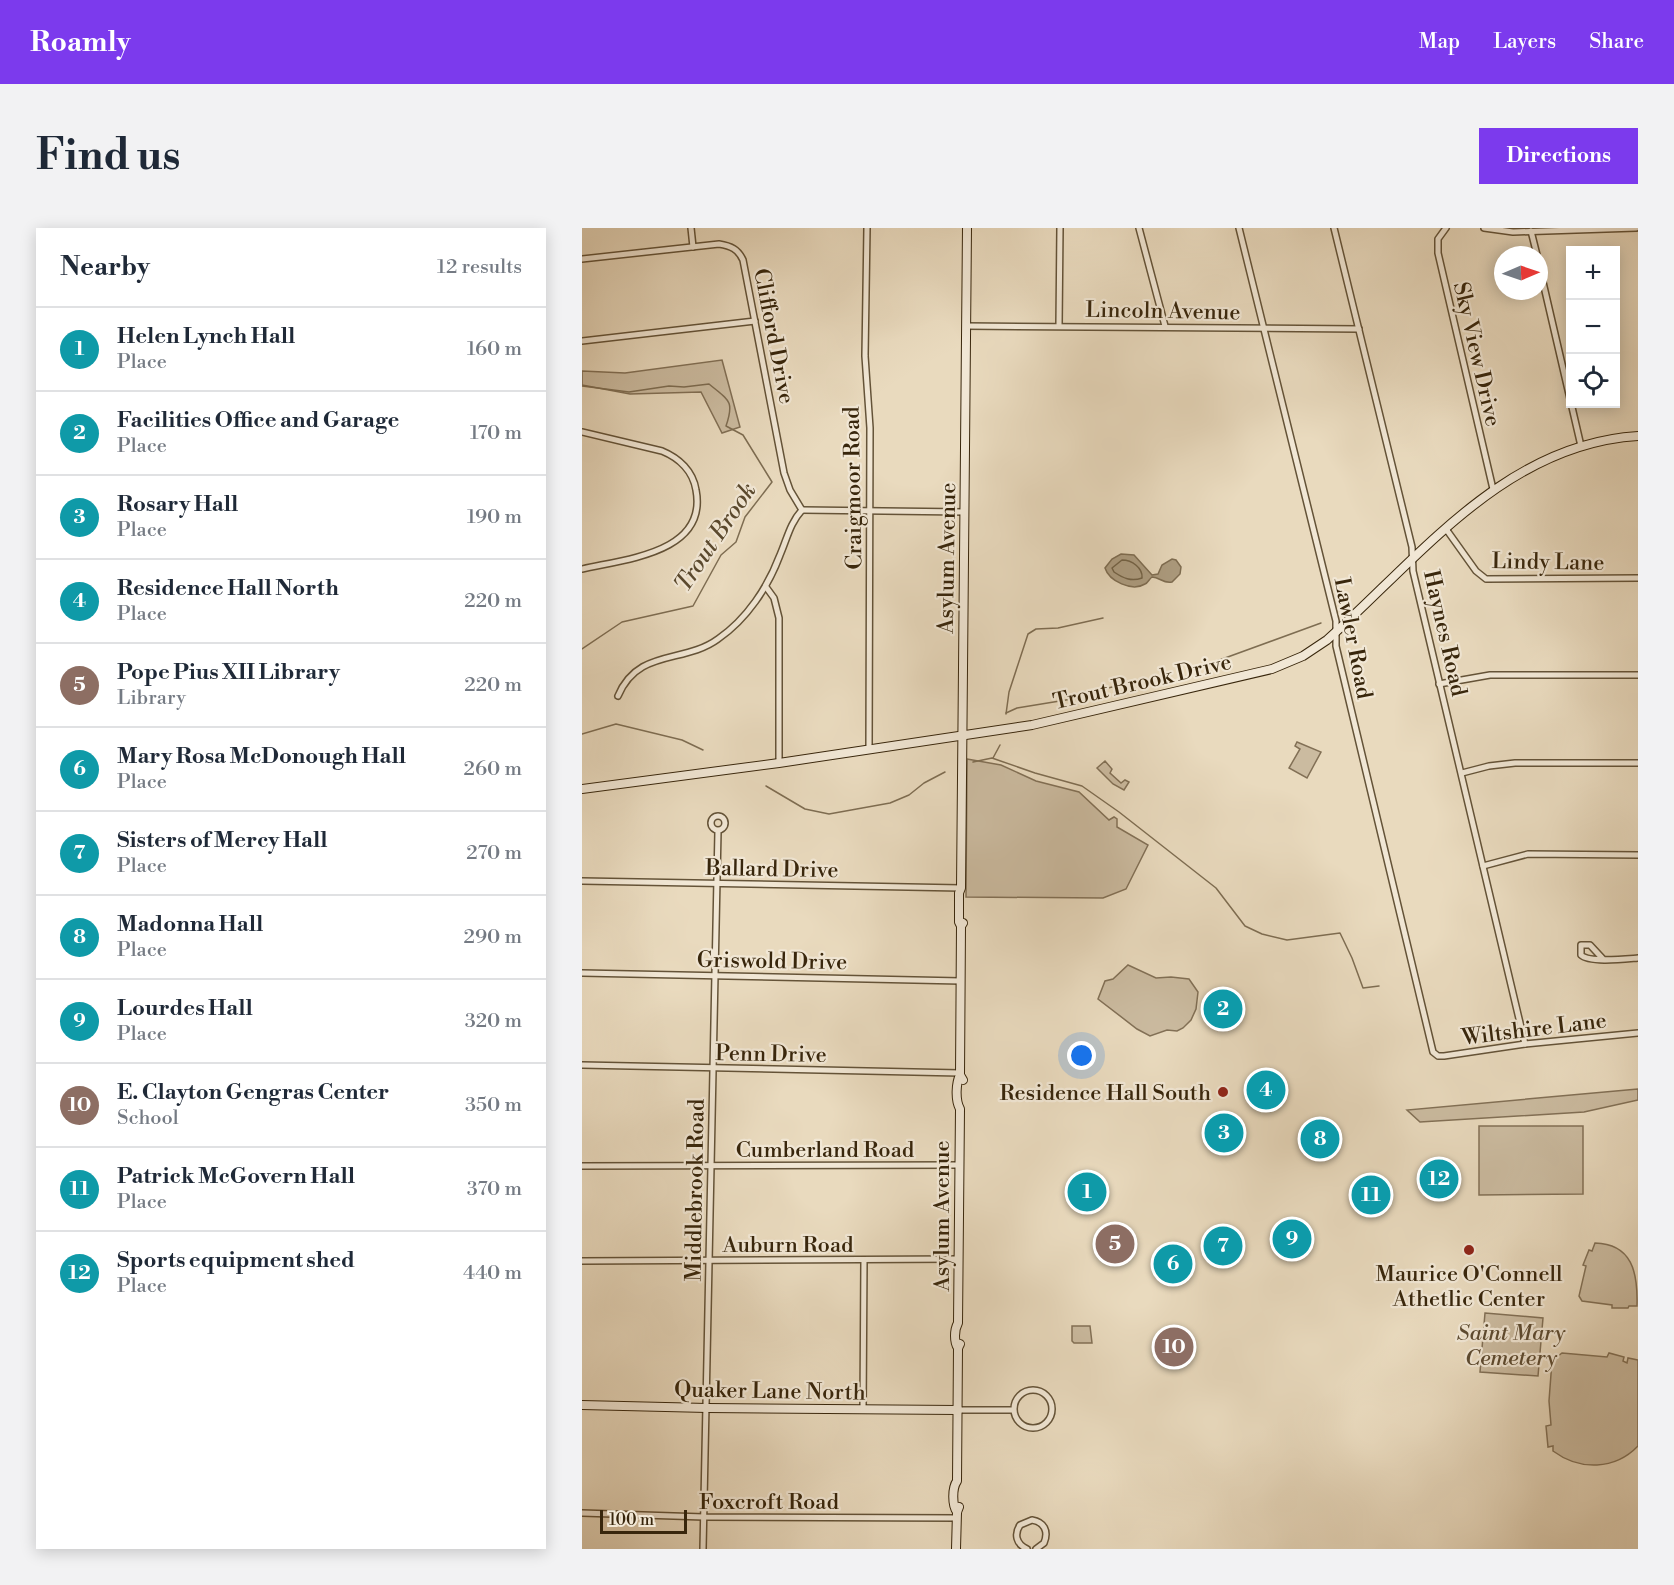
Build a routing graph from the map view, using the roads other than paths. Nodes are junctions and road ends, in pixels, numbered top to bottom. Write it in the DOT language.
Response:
graph roads {
  1 [pos="692,228"];
  2 [pos="867,228"];
  3 [pos="967,228"];
  4 [pos="1060,228"];
  5 [pos="1139,228"];
  6 [pos="1239,228"];
  7 [pos="1334,228"];
  8 [pos="1446,228"];
  9 [pos="1484,228"];
  10 [pos="1636,228"];
  11 [pos="1531,231"];
  12 [pos="1535,246"];
  13 [pos="693,247"];
  14 [pos="582,259"];
  15 [pos="1547,300"];
  16 [pos="755,321"];
  17 [pos="1059,325"];
  18 [pos="966,326"];
  19 [pos="1164,326"];
  20 [pos="1264,329"];
  21 [pos="1359,329"];
  22 [pos="582,341"];
  23 [pos="582,432"];
  24 [pos="1638,436"];
  25 [pos="1581,446"];
  26 [pos="1493,489"];
  27 [pos="802,510"];
  28 [pos="870,511"];
  29 [pos="965,512"];
  30 [pos="1446,529"];
  31 [pos="1413,560"];
  32 [pos="582,569"];
  33 [pos="1638,578"];
  34 [pos="766,587"];
  35 [pos="1336,632"];
  36 [pos="1638,675"];
  37 [pos="1439,684"];
  38 [pos="618,696"];
  39 [pos="962,736"];
  40 [pos="869,749"];
  41 [pos="778,763"];
  42 [pos="1638,763"];
  43 [pos="1462,773"];
  44 [pos="582,789"];
  45 [pos="718,831"];
  46 [pos="1638,855"];
  47 [pos="1484,866"];
  48 [pos="582,881"];
  49 [pos="718,883"];
  50 [pos="961,888"];
  51 [pos="1638,958"];
  52 [pos="1604,959"];
  53 [pos="582,973"];
  54 [pos="716,975"];
  55 [pos="961,981"];
  56 [pos="1638,1033"];
  57 [pos="1525,1044"];
  58 [pos="1435,1054"];
  59 [pos="582,1065"];
  60 [pos="713,1068"];
  61 [pos="960,1074"];
  62 [pos="959,1165"];
  63 [pos="582,1166"];
  64 [pos="712,1166"];
  65 [pos="959,1259"];
  66 [pos="864,1260"];
  67 [pos="582,1261"];
  68 [pos="709,1261"];
  69 [pos="582,1405"];
  70 [pos="707,1408"];
  71 [pos="863,1410"];
  72 [pos="958,1410"];
  73 [pos="1013,1410"];
  74 [pos="582,1513"];
  75 [pos="957,1515"];
  76 [pos="704,1517"];
  77 [pos="704,1549"];
  78 [pos="956,1549"];
  79 [pos="1027,1549"];
  80 [pos="1036,1549"];
  1 -- 13 [label="street"];
  2 -- 28 [label="street, Craigmoor Road"];
  3 -- 18 [label="main road, Asylum Avenue"];
  4 -- 17 [label="street"];
  5 -- 19 [label="street"];
  6 -- 20 [label="street, Lawler Road"];
  7 -- 21 [label="street, Haynes Road"];
  8 -- 26 [label="street, Sky View Drive"];
  9 -- 11 [label="street"];
  10 -- 11 [label="street"];
  11 -- 12 [label="street"];
  13 -- 14 [label="street, Clifford Drive"];
  13 -- 16 [label="street, Clifford Drive"];
  15 -- 25 [label="street"];
  16 -- 22 [label="street"];
  16 -- 27 [label="street, Clifford Drive"];
  17 -- 18 [label="street, Lincoln Avenue"];
  17 -- 19 [label="street, Lincoln Avenue"];
  18 -- 29 [label="main road, Asylum Avenue"];
  19 -- 20 [label="street, Lincoln Avenue"];
  20 -- 21 [label="street, Lincoln Avenue"];
  20 -- 35 [label="street, Lawler Road"];
  21 -- 31 [label="street, Haynes Road"];
  23 -- 32 [label="street"];
  24 -- 25 [label="main road, Trout Brook Drive"];
  25 -- 26 [label="main road, Trout Brook Drive"];
  26 -- 30 [label="main road, Trout Brook Drive"];
  27 -- 28 [label="street"];
  27 -- 34 [label="street"];
  28 -- 29 [label="street"];
  28 -- 40 [label="street, Craigmoor Road"];
  29 -- 39 [label="main road, Asylum Avenue"];
  30 -- 31 [label="main road, Trout Brook Drive"];
  30 -- 33 [label="street, Lindy Lane"];
  31 -- 35 [label="main road, Trout Brook Drive"];
  31 -- 37 [label="street, Haynes Road"];
  34 -- 38 [label="street"];
  34 -- 41 [label="street"];
  35 -- 39 [label="main road, Trout Brook Drive"];
  35 -- 58 [label="street, Lawler Road"];
  36 -- 37 [label="street"];
  37 -- 43 [label="street, Haynes Road"];
  39 -- 40 [label="main road, Trout Brook Drive"];
  39 -- 50 [label="main road, Asylum Avenue"];
  40 -- 41 [label="main road, Trout Brook Drive"];
  41 -- 44 [label="main road, Trout Brook Drive"];
  42 -- 43 [label="street"];
  43 -- 47 [label="street, Haynes Road"];
  45 -- 49 [label="street, Middlebrook Road"];
  46 -- 47 [label="street"];
  47 -- 57 [label="street, Haynes Road"];
  48 -- 49 [label="street, Ballard Drive"];
  49 -- 50 [label="street, Ballard Drive"];
  49 -- 54 [label="street, Middlebrook Road"];
  50 -- 55 [label="main road, Asylum Avenue"];
  51 -- 52 [label="street"];
  53 -- 54 [label="street, Griswold Drive"];
  54 -- 55 [label="street, Griswold Drive"];
  54 -- 60 [label="street, Middlebrook Road"];
  55 -- 61 [label="main road, Asylum Avenue"];
  56 -- 57 [label="street, Wiltshire Lane"];
  57 -- 58 [label="street, Wiltshire Lane"];
  59 -- 60 [label="street, Penn Drive"];
  60 -- 61 [label="street, Penn Drive"];
  60 -- 64 [label="street, Middlebrook Road"];
  61 -- 62 [label="main road, Asylum Avenue"];
  62 -- 64 [label="street, Cumberland Road"];
  62 -- 65 [label="main road, Asylum Avenue"];
  63 -- 64 [label="street, Cumberland Road"];
  64 -- 68 [label="street, Middlebrook Road"];
  65 -- 66 [label="street, Auburn Road"];
  65 -- 72 [label="main road, Asylum Avenue"];
  66 -- 68 [label="street, Auburn Road"];
  66 -- 71 [label="street"];
  67 -- 68 [label="street, Auburn Road"];
  68 -- 70 [label="street, Middlebrook Road"];
  69 -- 70 [label="main road, Quaker Lane North"];
  70 -- 71 [label="main road, Quaker Lane North"];
  70 -- 76 [label="street, Middlebrook Road"];
  71 -- 72 [label="main road, Quaker Lane North"];
  72 -- 73 [label="street"];
  72 -- 75 [label="main road, Asylum Avenue"];
  73 -- 73 [label="street"];
  74 -- 76 [label="street, Foxcroft Road"];
  75 -- 76 [label="street, Foxcroft Road"];
  75 -- 78 [label="main road, Asylum Avenue"];
  76 -- 77 [label="street, Middlebrook Road"];
  79 -- 80 [label="street"];
}
